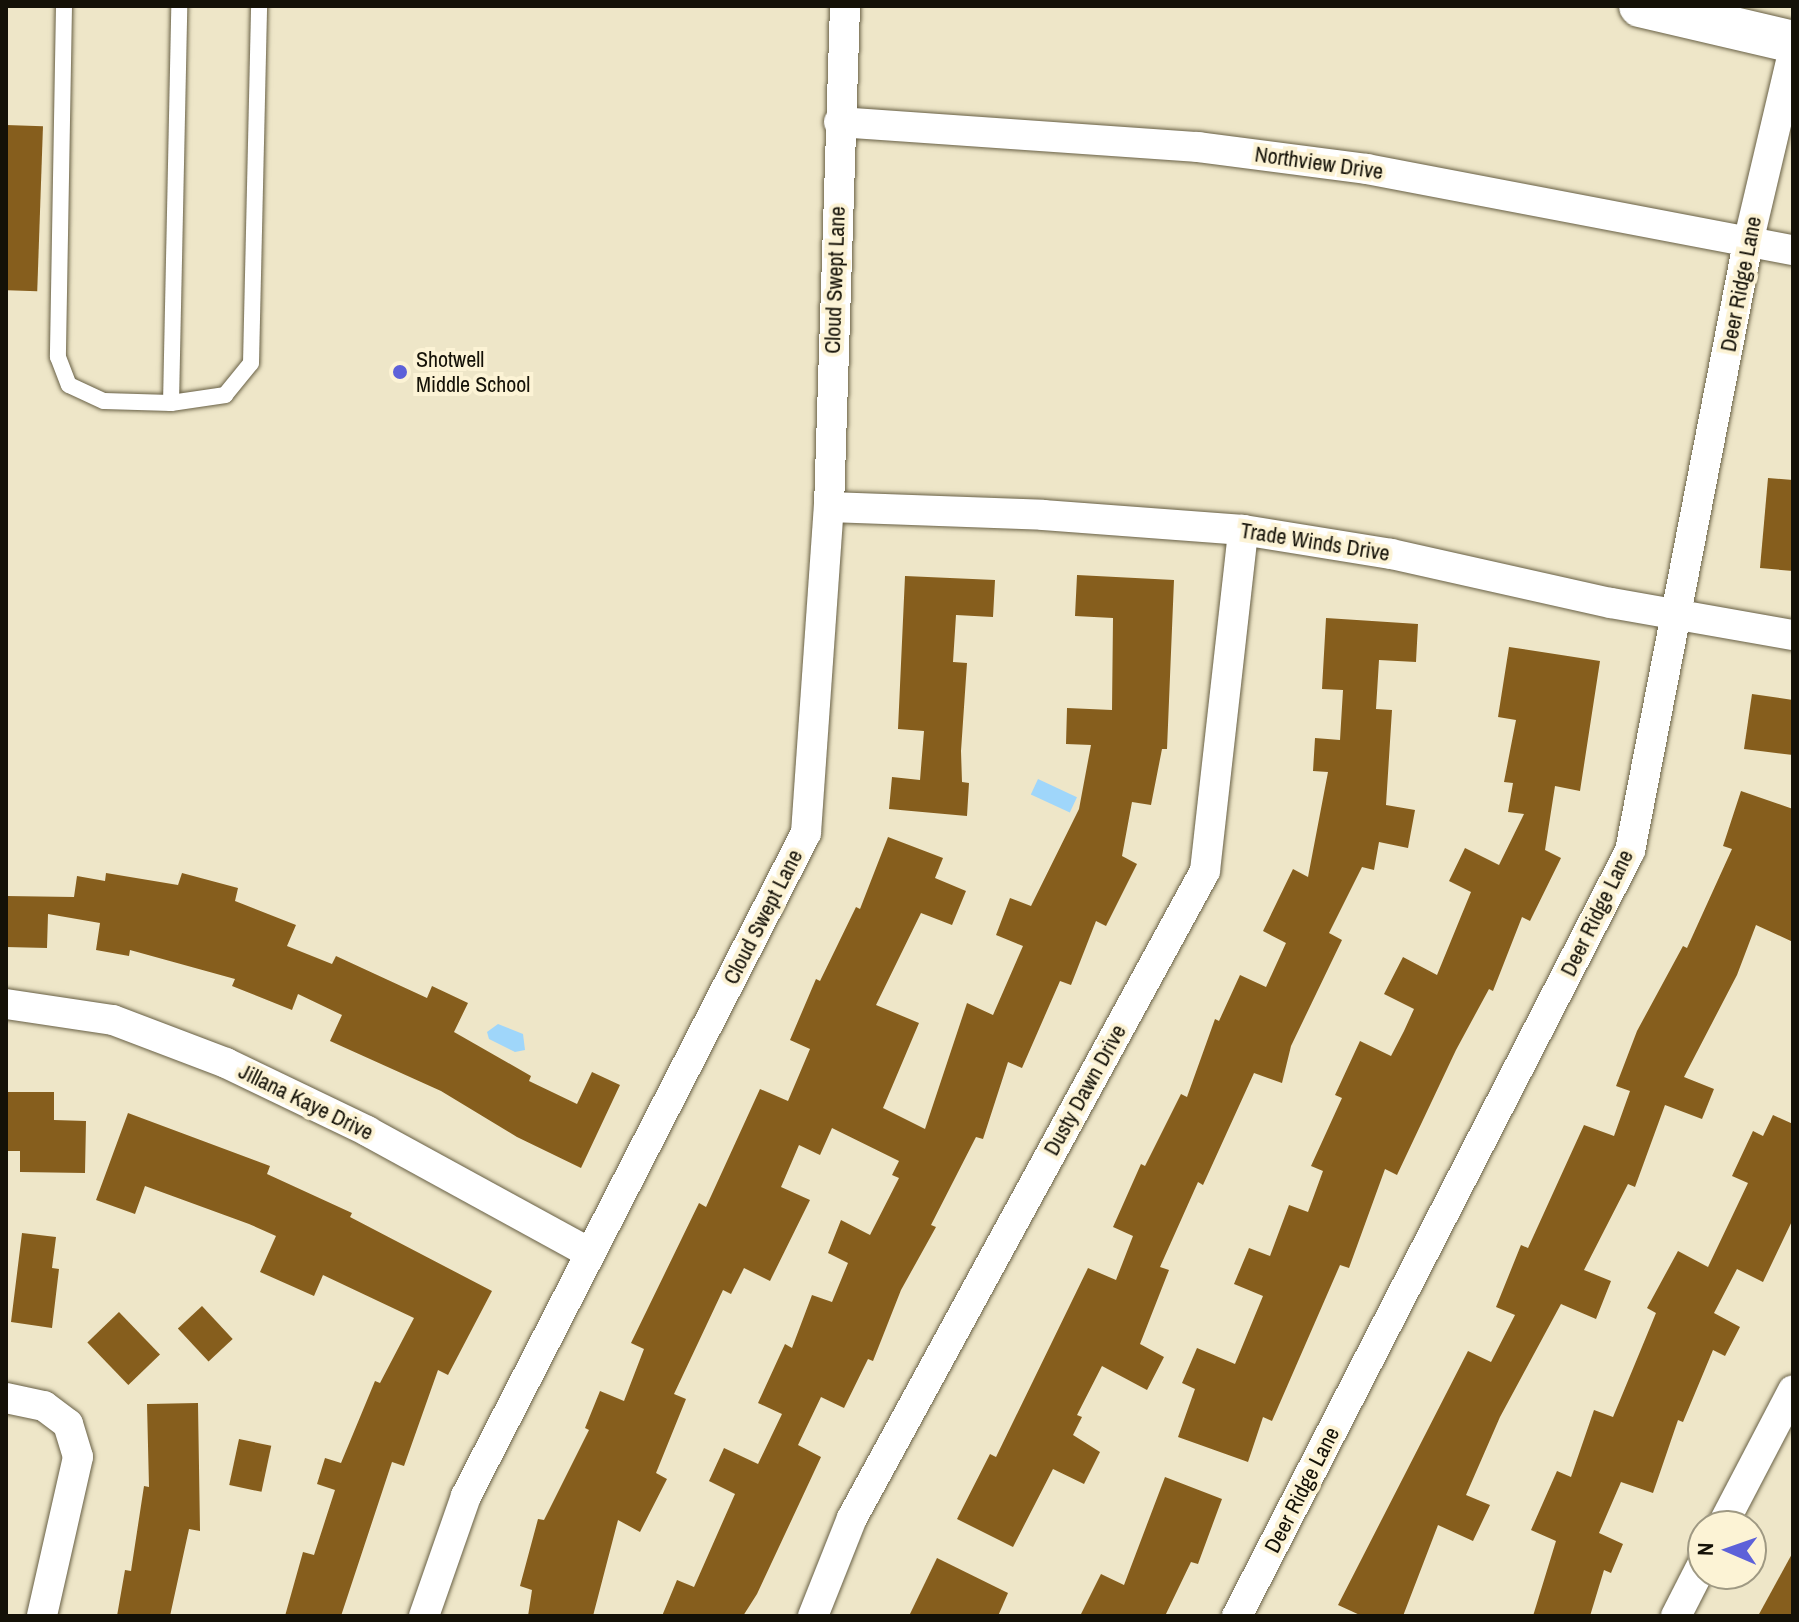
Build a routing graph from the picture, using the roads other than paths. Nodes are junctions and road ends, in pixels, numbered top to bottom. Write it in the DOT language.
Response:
graph roads {
  1 [pos="64,6"];
  2 [pos="179,6"];
  3 [pos="259,6"];
  4 [pos="845,6"];
  5 [pos="1640,6"];
  6 [pos="1793,42"];
  7 [pos="1793,53"];
  8 [pos="839,122"];
  9 [pos="1748,243"];
  10 [pos="1793,250"];
  11 [pos="171,403"];
  12 [pos="829,507"];
  13 [pos="1243,530"];
  14 [pos="1678,616"];
  15 [pos="1793,635"];
  16 [pos="6,1004"];
  17 [pos="588,1252"];
  18 [pos="1793,1390"];
  19 [pos="6,1398"];
  20 [pos="1730,1510"];
  21 [pos="1689,1590"];
  22 [pos="42,1616"];
  23 [pos="424,1616"];
  24 [pos="813,1616"];
  25 [pos="1237,1616"];
  26 [pos="1676,1616"];
  1 -- 11 [label="lane"];
  2 -- 11 [label="lane"];
  3 -- 11 [label="lane"];
  4 -- 8 [label="street, Cloud Swept Lane"];
  5 -- 6 [label="main road"];
  7 -- 9 [label="street, Deer Ridge Lane"];
  8 -- 9 [label="street, Northview Drive"];
  8 -- 12 [label="street, Cloud Swept Lane"];
  9 -- 10 [label="street, Northview Drive"];
  9 -- 14 [label="street, Deer Ridge Lane"];
  12 -- 13 [label="street, Trade Winds Drive"];
  12 -- 17 [label="street, Cloud Swept Lane"];
  13 -- 14 [label="street, Trade Winds Drive"];
  13 -- 24 [label="street, Dusty Dawn Drive"];
  14 -- 15 [label="street, Trade Winds Drive"];
  14 -- 25 [label="street, Deer Ridge Lane"];
  16 -- 17 [label="street, Jillana Kaye Drive"];
  17 -- 23 [label="street, Cloud Swept Lane"];
  18 -- 20 [label="street"];
  19 -- 22 [label="street"];
  21 -- 26 [label="street"];
}
